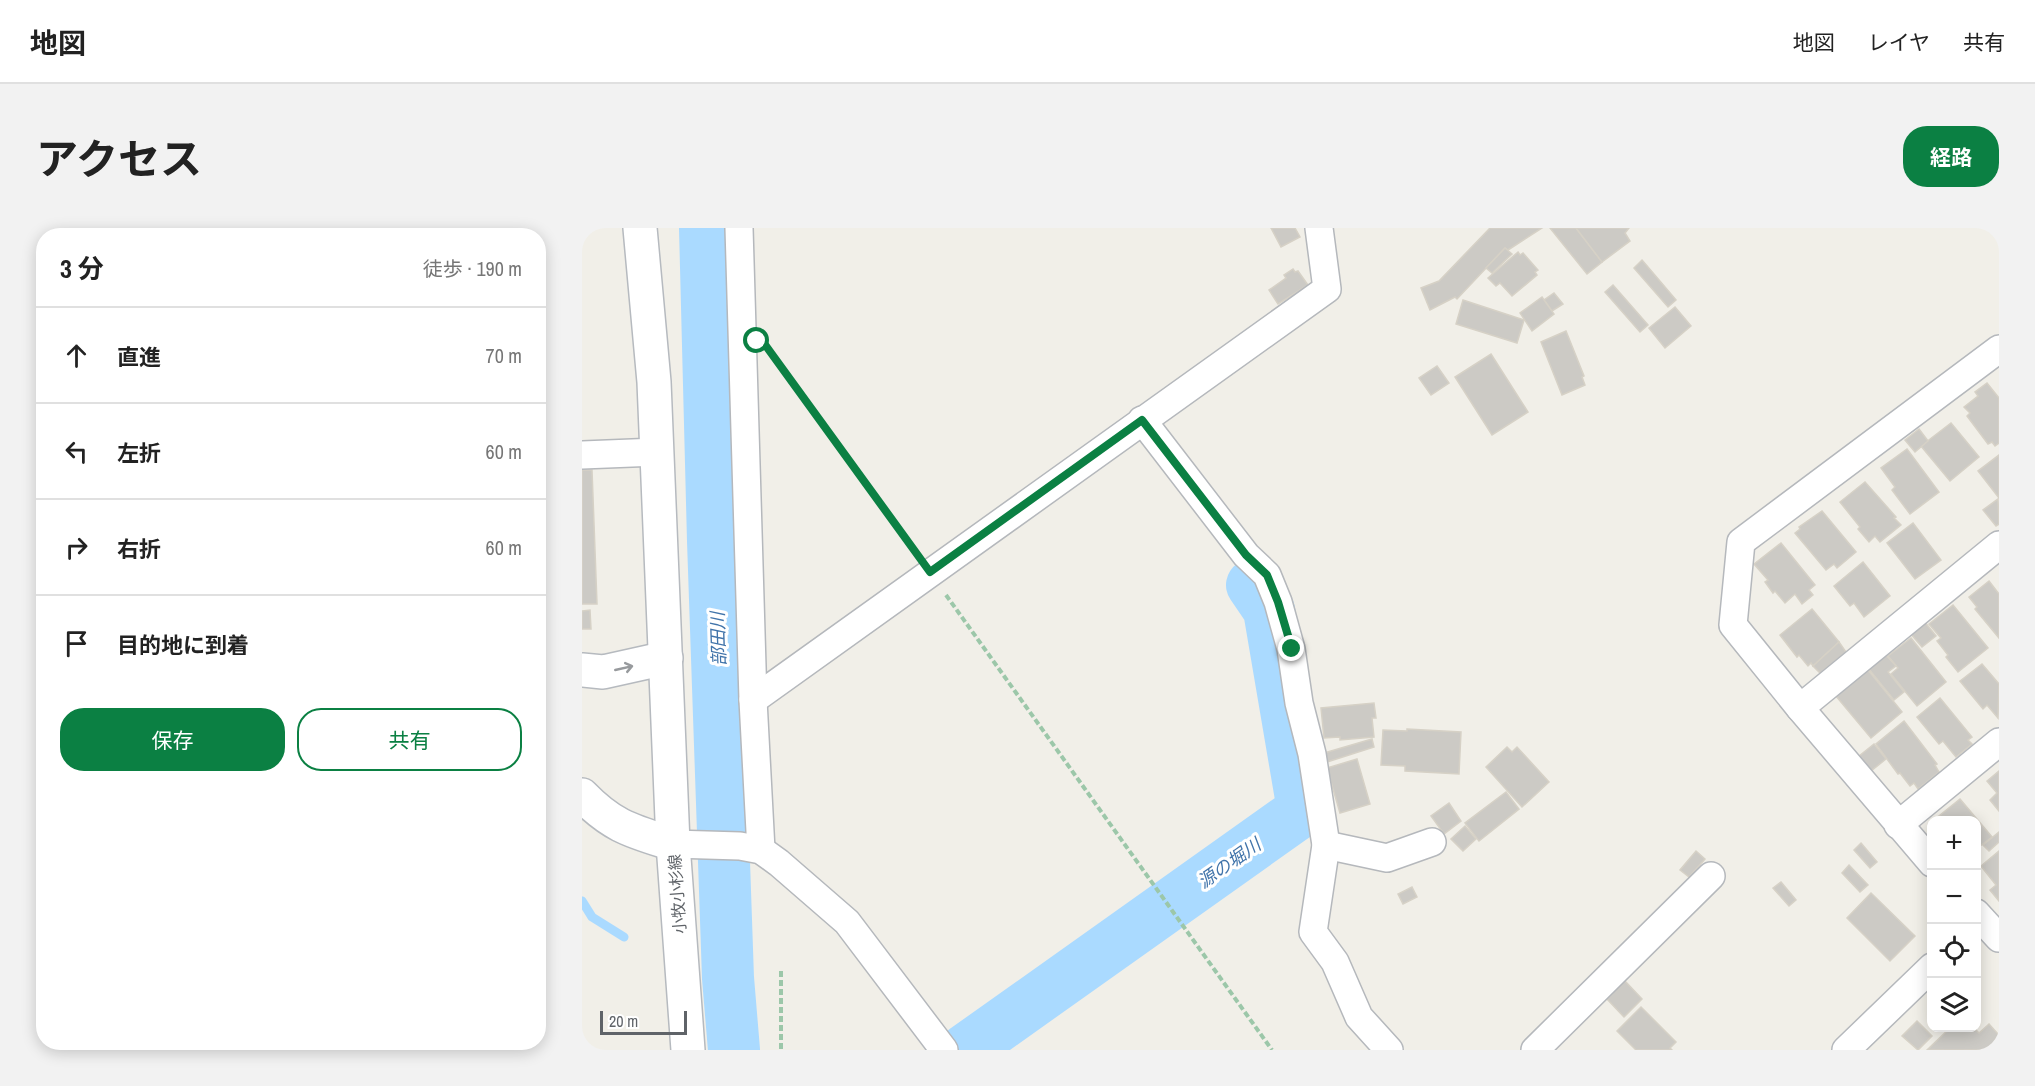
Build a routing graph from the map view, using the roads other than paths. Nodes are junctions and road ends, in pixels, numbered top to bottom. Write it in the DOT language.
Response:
graph roads {
  1 [pos="640,228"];
  2 [pos="739,228"];
  3 [pos="1319,228"];
  4 [pos="1999,349"];
  5 [pos="1142,420"];
  6 [pos="657,452"];
  7 [pos="582,455"];
  8 [pos="1999,545"];
  9 [pos="666,658"];
  10 [pos="582,670"];
  11 [pos="753,700"];
  12 [pos="1800,708"];
  13 [pos="1999,742"];
  14 [pos="582,795"];
  15 [pos="1898,825"];
  16 [pos="1432,842"];
  17 [pos="688,844"];
  18 [pos="1326,845"];
  19 [pos="750,848"];
  20 [pos="1927,857"];
  21 [pos="1711,876"];
  22 [pos="1981,918"];
  23 [pos="1999,938"];
  24 [pos="1927,972"];
  25 [pos="688,1050"];
  26 [pos="944,1050"];
  27 [pos="1389,1050"];
  28 [pos="1535,1050"];
  29 [pos="1846,1050"];
  1 -- 6 [label="street"];
  2 -- 11 [label="street"];
  3 -- 5 [label="street"];
  4 -- 12 [label="street"];
  5 -- 11 [label="street"];
  5 -- 18 [label="street"];
  6 -- 7 [label="street"];
  6 -- 9 [label="street"];
  8 -- 12 [label="street"];
  10 -- 9 [label="street, one-way"];
  9 -- 17 [label="street"];
  11 -- 19 [label="street"];
  12 -- 15 [label="street"];
  13 -- 15 [label="street"];
  14 -- 17 [label="street, 小牧小杉線"];
  15 -- 20 [label="street"];
  16 -- 18 [label="street"];
  17 -- 19 [label="street"];
  17 -- 25 [label="street, 小牧小杉線"];
  18 -- 27 [label="street"];
  19 -- 26 [label="street"];
  21 -- 28 [label="street"];
  22 -- 23 [label="street"];
  24 -- 29 [label="street"];
}
